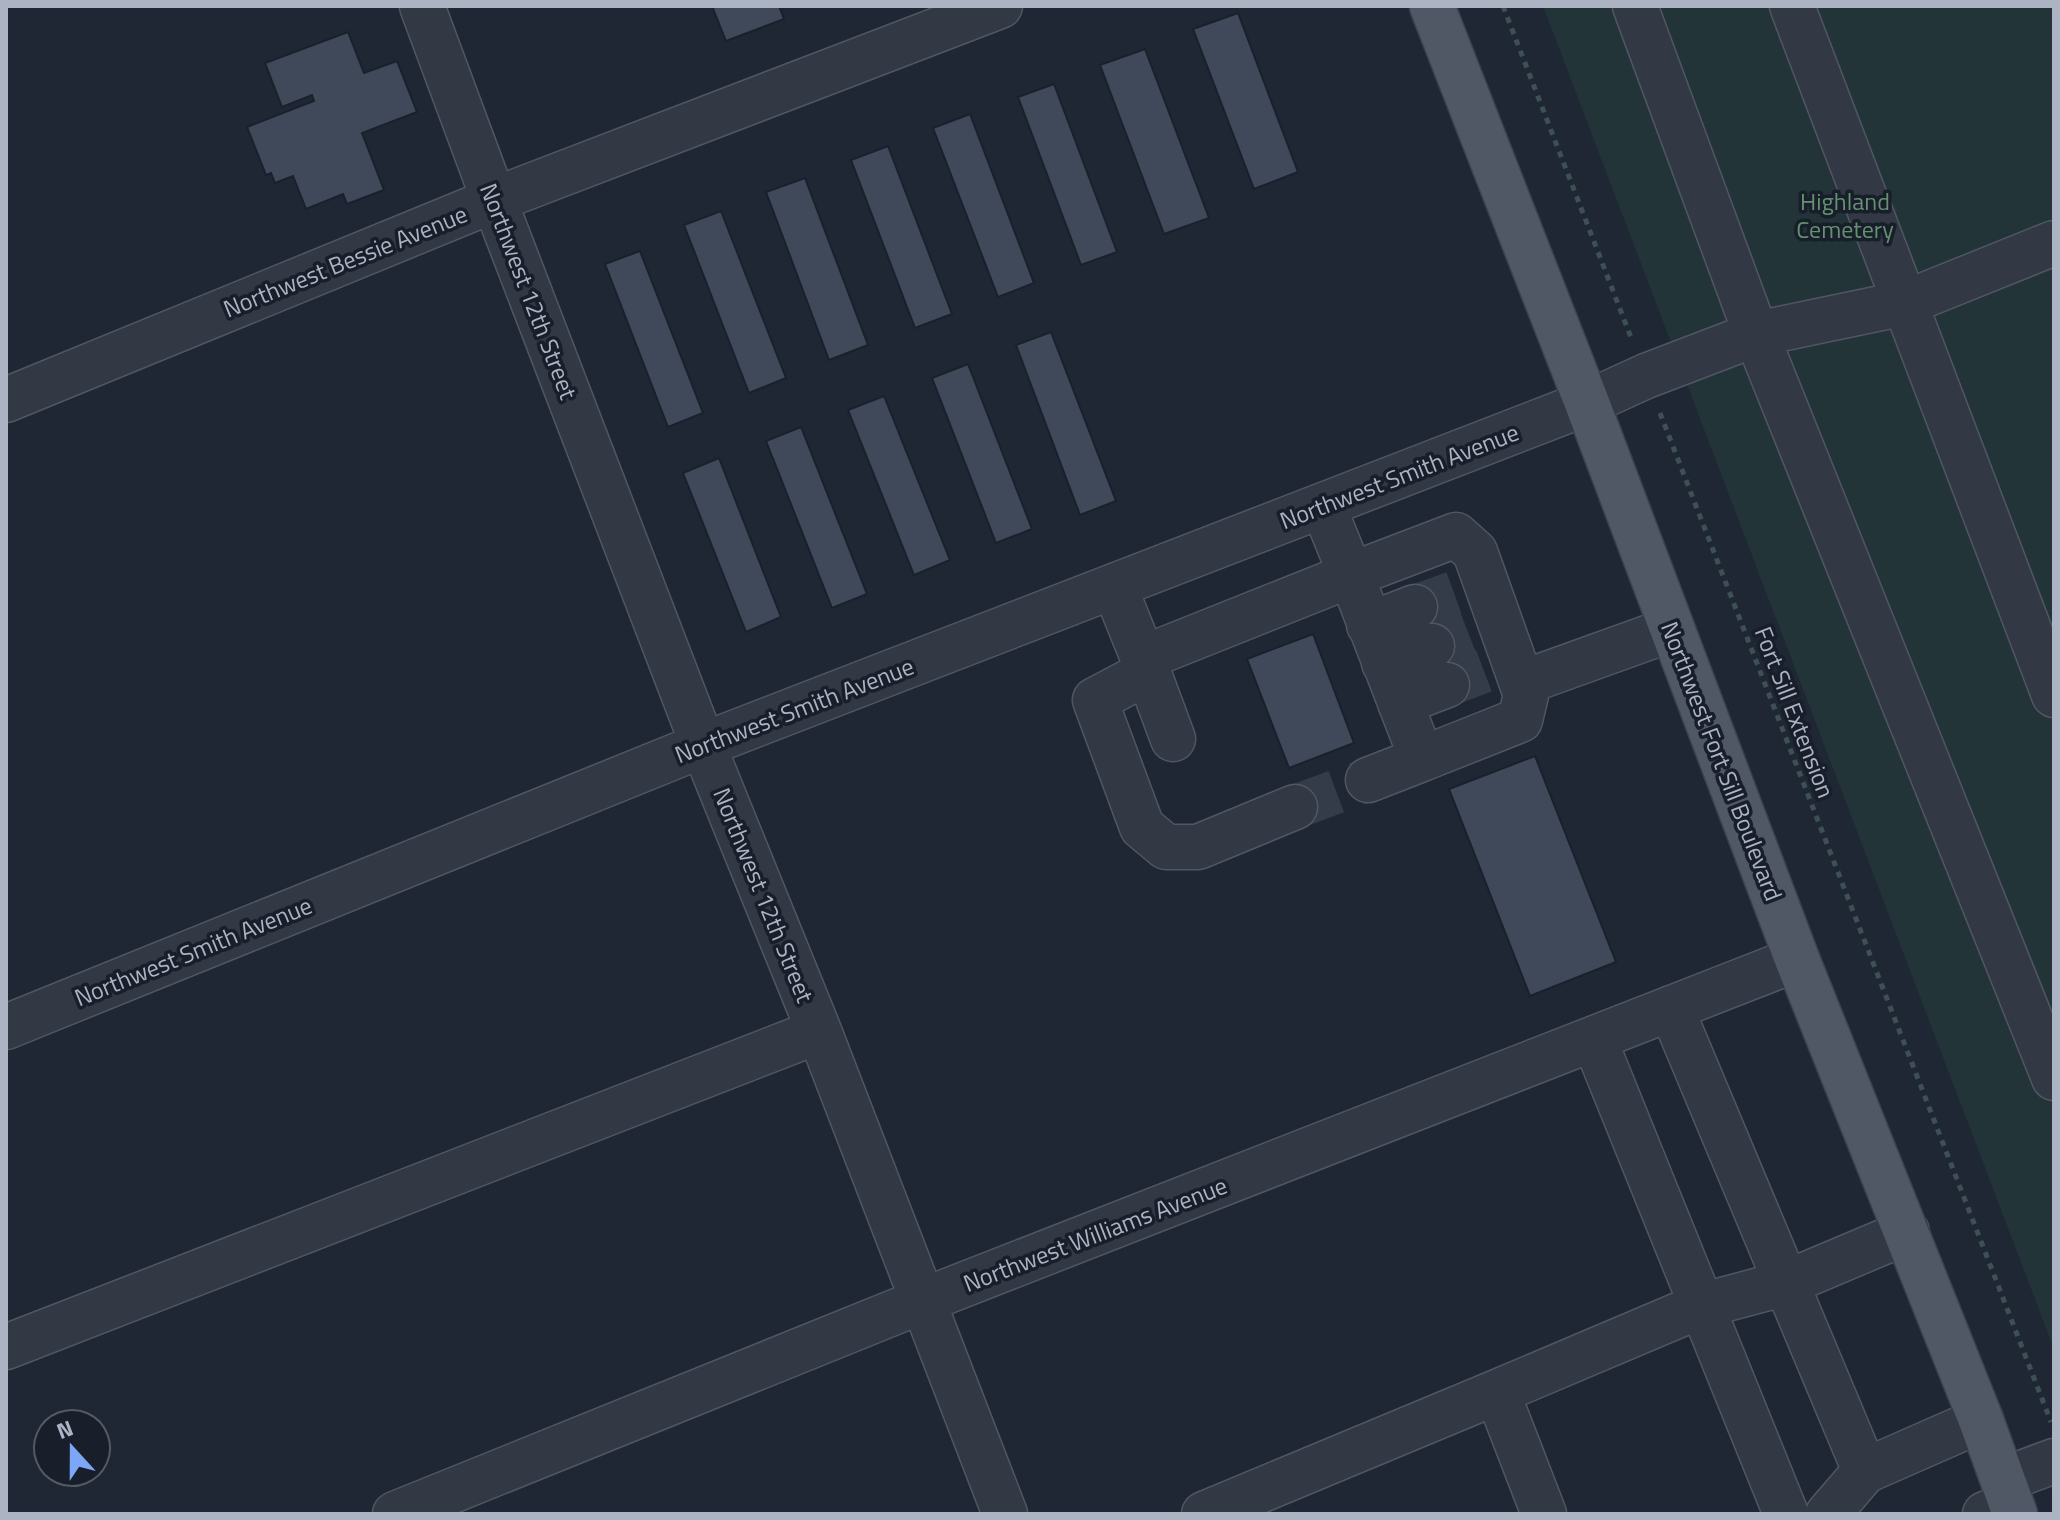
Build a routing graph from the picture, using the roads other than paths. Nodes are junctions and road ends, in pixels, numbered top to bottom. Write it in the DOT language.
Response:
graph roads {
  1 [pos="422,6"];
  2 [pos="1000,6"];
  3 [pos="1432,6"];
  4 [pos="1635,6"];
  5 [pos="1792,6"];
  6 [pos="494,200"];
  7 [pos="2054,243"];
  8 [pos="1905,303"];
  9 [pos="1756,334"];
  10 [pos="6,400"];
  11 [pos="1587,403"];
  12 [pos="1323,506"];
  13 [pos="1351,575"];
  14 [pos="1114,586"];
  15 [pos="1672,629"];
  16 [pos="1472,638"];
  17 [pos="1377,644"];
  18 [pos="1146,665"];
  19 [pos="2054,695"];
  20 [pos="1400,703"];
  21 [pos="1173,739"];
  22 [pos="703,745"];
  23 [pos="1422,759"];
  24 [pos="1368,780"];
  25 [pos="1295,807"];
  26 [pos="1797,959"];
  27 [pos="1671,1008"];
  28 [pos="6,1027"];
  29 [pos="819,1031"];
  30 [pos="1594,1039"];
  31 [pos="2054,1078"];
  32 [pos="1907,1232"];
  33 [pos="1786,1283"];
  34 [pos="922,1301"];
  35 [pos="1700,1306"];
  36 [pos="6,1347"];
  37 [pos="1497,1392"];
  38 [pos="1981,1420"];
  39 [pos="2054,1461"];
  40 [pos="1865,1471"];
  41 [pos="2004,1503"];
  42 [pos="395,1514"];
  43 [pos="1005,1514"];
  44 [pos="1204,1514"];
  45 [pos="1544,1514"];
  46 [pos="1786,1514"];
  47 [pos="1828,1514"];
  1 -- 6 [label="street, Northwest 12th Street"];
  2 -- 6 [label="street, Northwest Bessie Avenue"];
  3 -- 11 [label="main road, Northwest Fort Sill Boulevard"];
  4 -- 9 [label="street"];
  5 -- 8 [label="street"];
  6 -- 10 [label="street, Northwest Bessie Avenue"];
  6 -- 22 [label="street, Northwest 12th Street"];
  7 -- 8 [label="street, Northwest Smith Avenue"];
  8 -- 9 [label="street, Northwest Smith Avenue"];
  8 -- 19 [label="street"];
  9 -- 11 [label="street, Northwest Smith Avenue"];
  9 -- 31 [label="street"];
  11 -- 12 [label="street, Northwest Smith Avenue"];
  11 -- 15 [label="main road, Northwest Fort Sill Boulevard"];
  12 -- 13 [label="street"];
  12 -- 14 [label="street, Northwest Smith Avenue"];
  13 -- 16 [label="street"];
  13 -- 17 [label="street"];
  13 -- 18 [label="street"];
  14 -- 18 [label="street"];
  14 -- 22 [label="street, Northwest Smith Avenue"];
  15 -- 16 [label="street"];
  15 -- 26 [label="main road, Northwest Fort Sill Boulevard"];
  16 -- 17 [label="street"];
  16 -- 20 [label="street"];
  16 -- 23 [label="street"];
  17 -- 20 [label="street"];
  18 -- 21 [label="street"];
  18 -- 25 [label="street"];
  20 -- 23 [label="street"];
  22 -- 28 [label="street, Northwest Smith Avenue"];
  22 -- 29 [label="street, Northwest 12th Street"];
  23 -- 24 [label="street"];
  26 -- 27 [label="street, Northwest Williams Avenue"];
  26 -- 32 [label="main road, Northwest Fort Sill Boulevard"];
  27 -- 30 [label="street, Northwest Williams Avenue"];
  27 -- 33 [label="street"];
  29 -- 34 [label="street, Northwest 12th Street"];
  29 -- 36 [label="street"];
  30 -- 34 [label="street, Northwest Williams Avenue"];
  30 -- 35 [label="street"];
  32 -- 33 [label="street"];
  32 -- 38 [label="main road, Northwest Fort Sill Boulevard"];
  33 -- 35 [label="street"];
  33 -- 40 [label="street"];
  34 -- 42 [label="street, Northwest Williams Avenue"];
  34 -- 43 [label="street, Northwest 12th Street"];
  35 -- 37 [label="street"];
  35 -- 46 [label="street"];
  37 -- 44 [label="street"];
  37 -- 45 [label="street"];
  38 -- 40 [label="street"];
  38 -- 41 [label="main road, Northwest Fort Sill Boulevard"];
  39 -- 41 [label="street"];
  40 -- 47 [label="street"];
}
